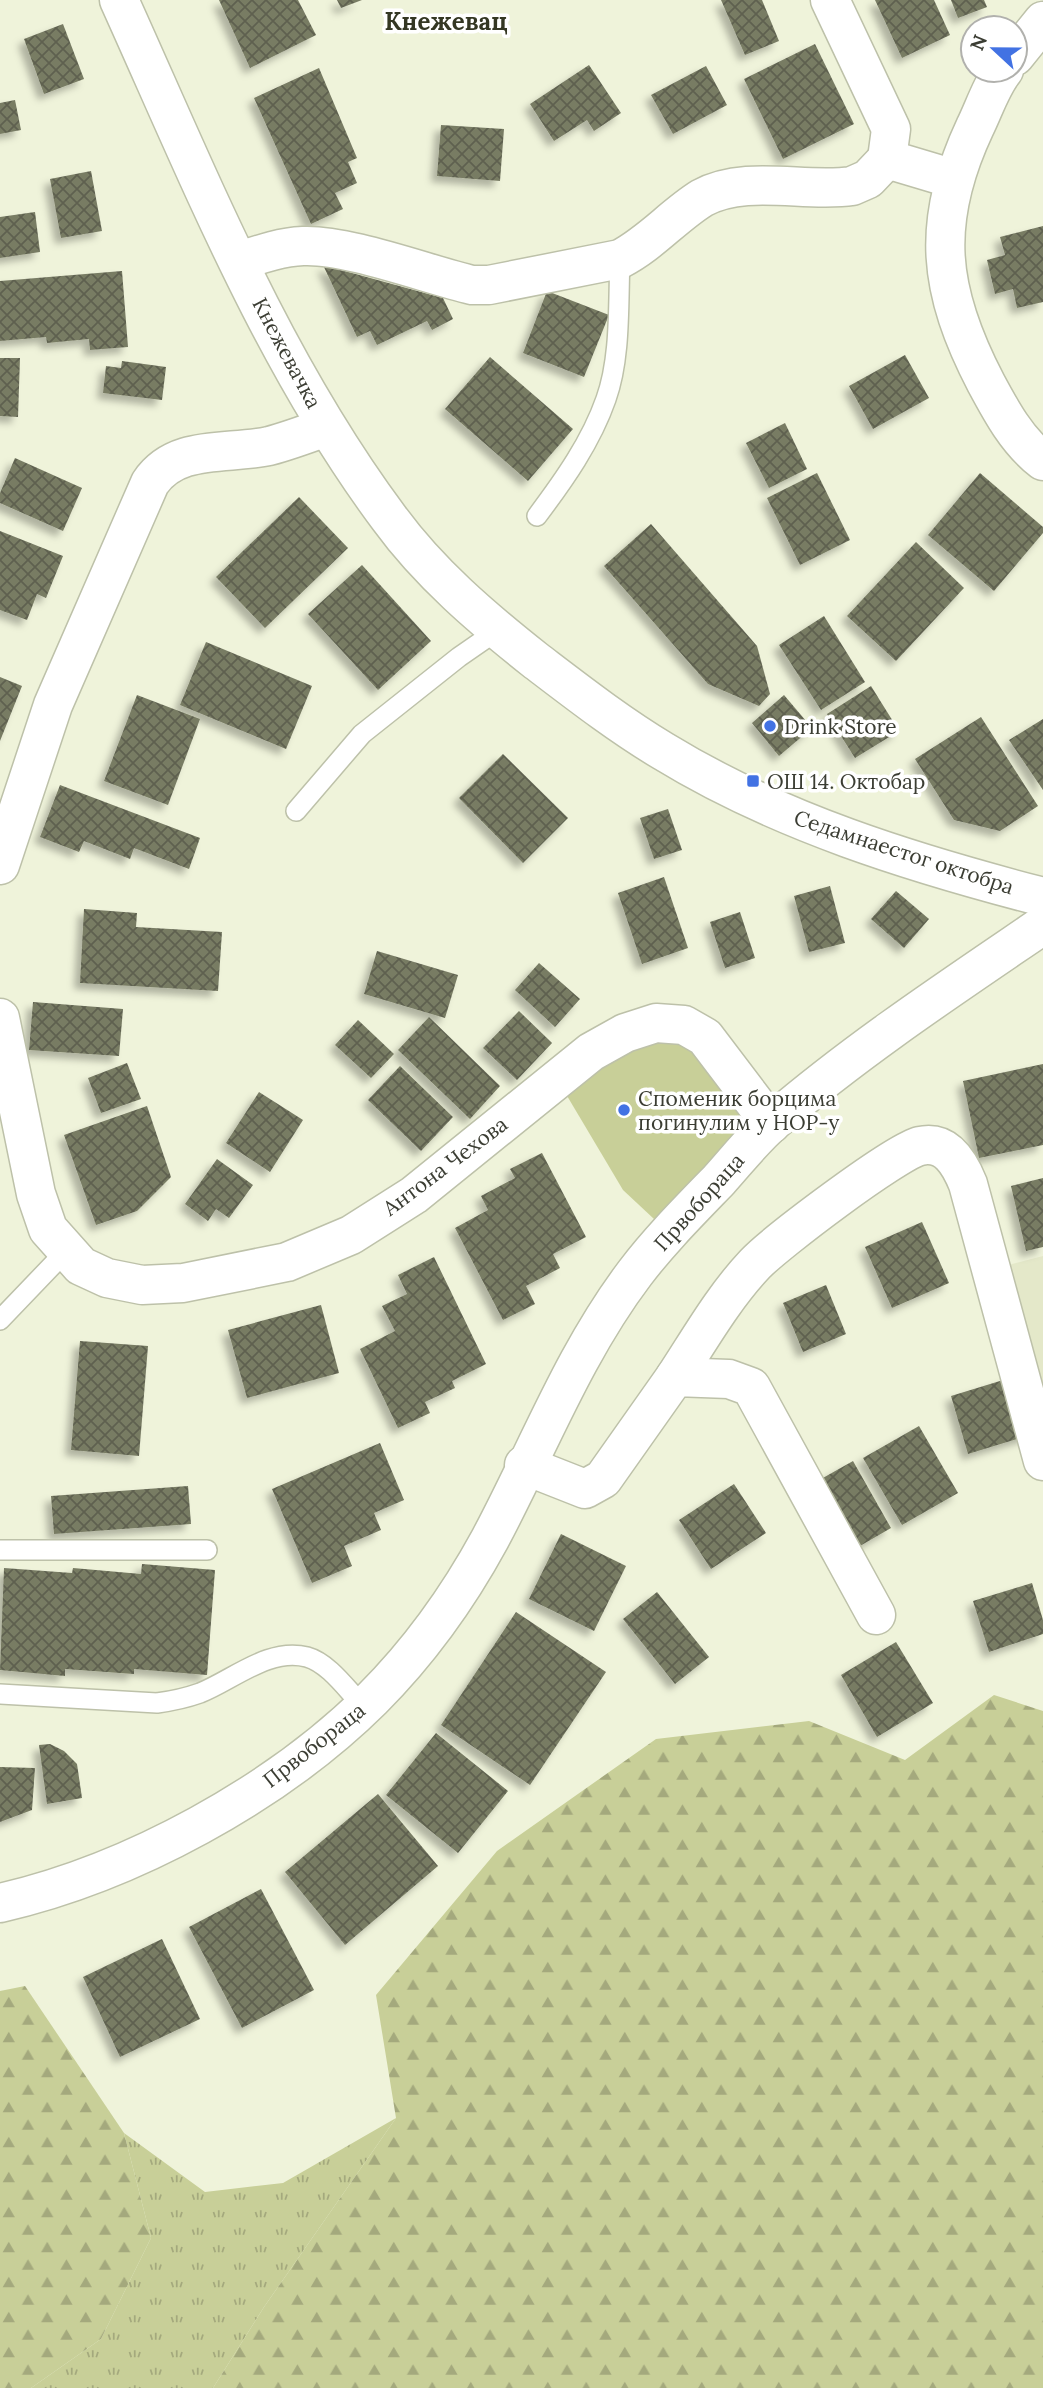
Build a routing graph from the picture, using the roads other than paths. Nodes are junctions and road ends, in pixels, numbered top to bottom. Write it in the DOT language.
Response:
graph roads {
  1 [pos="118,0"];
  2 [pos="830,0"];
  3 [pos="1043,21"];
  4 [pos="1029,38"];
  5 [pos="997,84"];
  6 [pos="887,159"];
  7 [pos="954,179"];
  8 [pos="620,259"];
  9 [pos="240,261"];
  10 [pos="326,427"];
  11 [pos="1043,461"];
  12 [pos="537,516"];
  13 [pos="498,630"];
  14 [pos="296,811"];
  15 [pos="0,865"];
  16 [pos="1043,897"];
  17 [pos="1043,925"];
  18 [pos="0,1018"];
  19 [pos="771,1124"];
  20 [pos="66,1251"];
  21 [pos="0,1320"];
  22 [pos="675,1377"];
  23 [pos="1043,1461"];
  24 [pos="524,1465"];
  25 [pos="0,1550"];
  26 [pos="207,1550"];
  27 [pos="876,1615"];
  28 [pos="0,1694"];
  29 [pos="364,1707"];
  30 [pos="0,1903"];
  1 -- 9 [label="street, Кнежевачка"];
  2 -- 6 [label="street"];
  3 -- 4 [label="street"];
  5 -- 7 [label="street"];
  6 -- 7 [label="street"];
  6 -- 8 [label="street"];
  7 -- 11 [label="street"];
  8 -- 9 [label="street"];
  8 -- 12 [label="lane"];
  9 -- 10 [label="street, Кнежевачка"];
  10 -- 13 [label="street, Седамнаестог октобра"];
  10 -- 15 [label="street, Кнежевачка"];
  13 -- 14 [label="lane"];
  13 -- 16 [label="street, Седамнаестог октобра"];
  17 -- 19 [label="street, Првобораца"];
  18 -- 20 [label="street"];
  19 -- 20 [label="street, Антона Чехова"];
  19 -- 24 [label="street, Првобораца"];
  20 -- 21 [label="lane"];
  22 -- 23 [label="street"];
  22 -- 24 [label="street"];
  22 -- 27 [label="street"];
  24 -- 29 [label="street, Првобораца"];
  25 -- 26 [label="lane"];
  28 -- 29 [label="lane"];
  29 -- 30 [label="street, Првобораца"];
}
